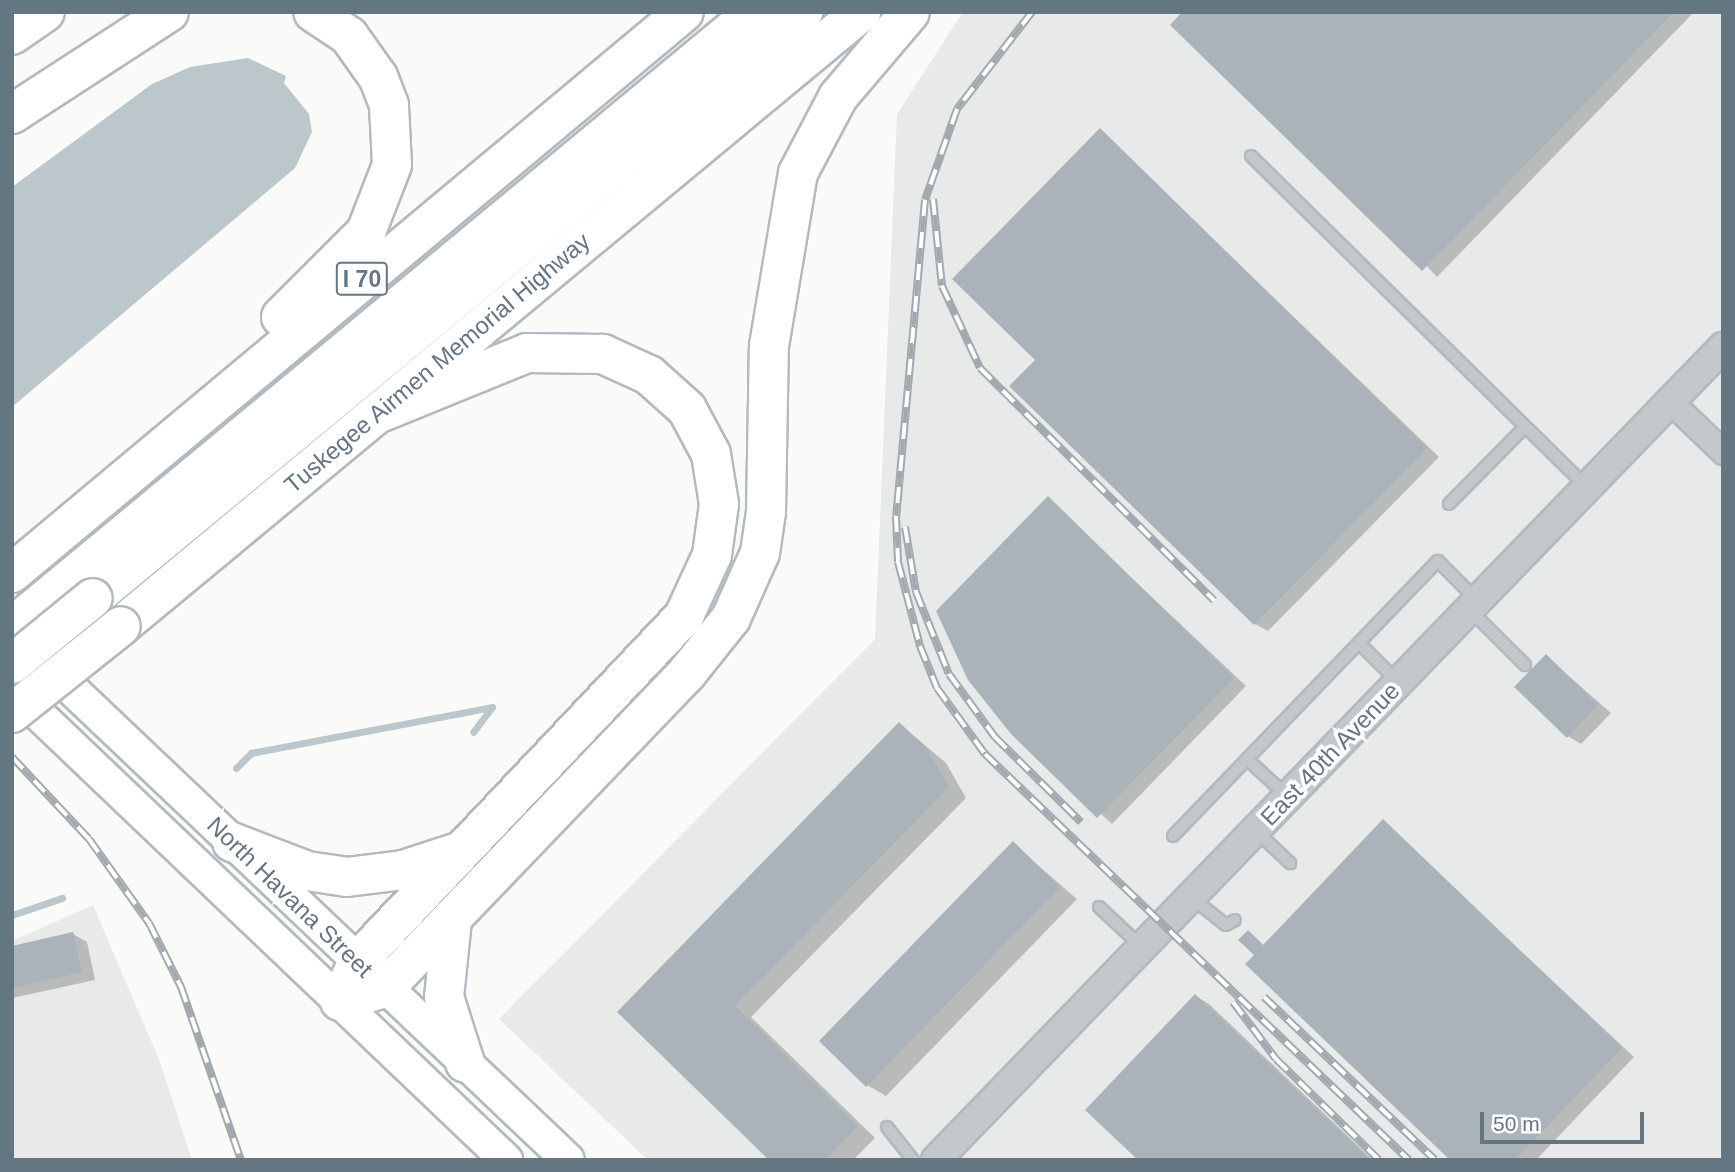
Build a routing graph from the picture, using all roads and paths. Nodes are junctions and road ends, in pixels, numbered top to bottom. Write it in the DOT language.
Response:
graph roads {
  1 [pos="45,12"];
  2 [pos="169,12"];
  3 [pos="313,12"];
  4 [pos="684,12"];
  5 [pos="754,12"];
  6 [pos="803,12"];
  7 [pos="861,12"];
  8 [pos="910,12"];
  9 [pos="12,35"];
  10 [pos="12,114"];
  11 [pos="1251,156"];
  12 [pos="1723,347"];
  13 [pos="1670,401"];
  14 [pos="382,412"];
  15 [pos="1525,427"];
  16 [pos="1723,452"];
  17 [pos="1587,487"];
  18 [pos="1448,504"];
  19 [pos="42,549"];
  20 [pos="12,573"];
  21 [pos="83,588"];
  22 [pos="1474,605"];
  23 [pos="12,627"];
  24 [pos="12,633"];
  25 [pos="1359,643"];
  26 [pos="12,664"];
  27 [pos="1525,665"];
  28 [pos="1399,683"];
  29 [pos="12,689"];
  30 [pos="12,713"];
  31 [pos="1247,759"];
  32 [pos="1288,797"];
  33 [pos="1256,831"];
  34 [pos="1173,836"];
  35 [pos="233,842"];
  36 [pos="463,851"];
  37 [pos="1290,863"];
  38 [pos="1192,898"];
  39 [pos="1099,907"];
  40 [pos="452,919"];
  41 [pos="1235,920"];
  42 [pos="1143,948"];
  43 [pos="358,961"];
  44 [pos="385,988"];
  45 [pos="340,1001"];
  46 [pos="465,1063"];
  47 [pos="887,1127"];
  48 [pos="492,1155"];
  49 [pos="568,1160"];
  50 [pos="912,1160"];
  51 [pos="936,1160"];
  1 -- 9 [label="highway"];
  2 -- 10 [label="highway"];
  3 -- 19 [label="highway"];
  4 -- 19 [label="highway, I 70"];
  5 -- 21 [label="highway"];
  6 -- 21 [label="highway"];
  7 -- 14 [label="highway, Tuskegee Airmen Memorial Highway"];
  8 -- 40 [label="highway"];
  11 -- 15 [label="lane"];
  12 -- 13 [label="street, East 40th Avenue"];
  13 -- 16 [label="street"];
  13 -- 17 [label="street, East 40th Avenue"];
  14 -- 30 [label="highway, Tuskegee Airmen Memorial Highway, bridge"];
  14 -- 36 [label="highway"];
  15 -- 17 [label="lane"];
  15 -- 18 [label="lane"];
  17 -- 22 [label="street, East 40th Avenue"];
  19 -- 20 [label="highway, I 70"];
  21 -- 23 [label="highway"];
  21 -- 26 [label="highway, bridge"];
  22 -- 25 [label="lane"];
  22 -- 27 [label="lane"];
  22 -- 28 [label="street, East 40th Avenue"];
  24 -- 35 [label="main road, North Havana Street"];
  25 -- 28 [label="lane"];
  25 -- 31 [label="lane"];
  28 -- 32 [label="street, East 40th Avenue"];
  29 -- 45 [label="main road, North Havana Street"];
  31 -- 32 [label="lane"];
  31 -- 34 [label="lane"];
  32 -- 33 [label="street, East 40th Avenue"];
  33 -- 37 [label="lane"];
  33 -- 38 [label="street, East 40th Avenue"];
  35 -- 36 [label="highway"];
  35 -- 43 [label="main road, North Havana Street"];
  36 -- 43 [label="highway"];
  38 -- 41 [label="lane"];
  38 -- 42 [label="street, East 40th Avenue"];
  39 -- 42 [label="lane"];
  40 -- 44 [label="highway"];
  40 -- 46 [label="highway"];
  42 -- 51 [label="street, East 40th Avenue"];
  43 -- 44 [label="main road, North Havana Street"];
  43 -- 45 [label="highway"];
  44 -- 45 [label="highway"];
  44 -- 46 [label="main road, North Havana Street"];
  45 -- 48 [label="main road, North Havana Street"];
  46 -- 49 [label="main road, North Havana Street"];
  47 -- 50 [label="lane"];
}
